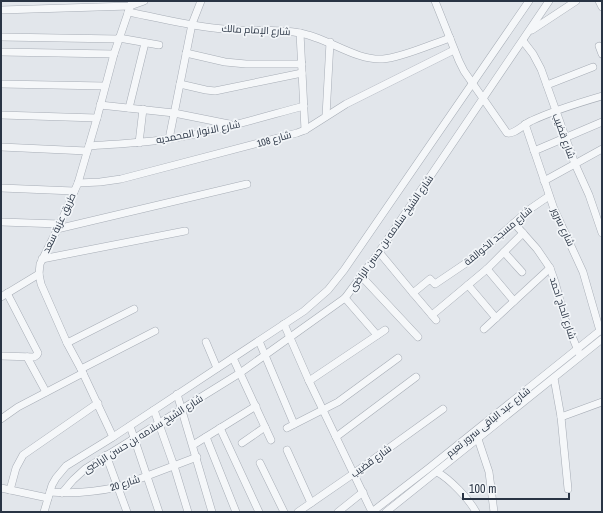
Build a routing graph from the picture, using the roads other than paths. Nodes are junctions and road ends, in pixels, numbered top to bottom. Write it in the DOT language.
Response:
graph roads {
  1 [pos="144,1"];
  2 [pos="201,1"];
  3 [pos="435,1"];
  4 [pos="528,1"];
  5 [pos="549,1"];
  6 [pos="576,1"];
  7 [pos="599,1"];
  8 [pos="130,6"];
  9 [pos="602,7"];
  10 [pos="1,10"];
  11 [pos="192,24"];
  12 [pos="528,32"];
  13 [pos="300,33"];
  14 [pos="1,37"];
  15 [pos="450,38"];
  16 [pos="119,39"];
  17 [pos="523,41"];
  18 [pos="330,42"];
  19 [pos="145,43"];
  20 [pos="159,45"];
  21 [pos="599,46"];
  22 [pos="454,50"];
  23 [pos="1,52"];
  24 [pos="186,53"];
  25 [pos="114,54"];
  26 [pos="602,54"];
  27 [pos="302,64"];
  28 [pos="593,68"];
  29 [pos="302,73"];
  30 [pos="1,84"];
  31 [pos="180,84"];
  32 [pos="472,84"];
  33 [pos="547,85"];
  34 [pos="105,86"];
  35 [pos="602,96"];
  36 [pos="484,98"];
  37 [pos="100,105"];
  38 [pos="304,106"];
  39 [pos="129,108"];
  40 [pos="143,109"];
  41 [pos="555,112"];
  42 [pos="174,113"];
  43 [pos="1,115"];
  44 [pos="326,116"];
  45 [pos="97,118"];
  46 [pos="602,122"];
  47 [pos="525,124"];
  48 [pos="234,125"];
  49 [pos="305,130"];
  50 [pos="565,138"];
  51 [pos="169,139"];
  52 [pos="139,143"];
  53 [pos="1,147"];
  54 [pos="88,149"];
  55 [pos="602,149"];
  56 [pos="534,151"];
  57 [pos="575,164"];
  58 [pos="544,181"];
  59 [pos="78,183"];
  60 [pos="247,184"];
  61 [pos="1,188"];
  62 [pos="74,191"];
  63 [pos="549,196"];
  64 [pos="1,222"];
  65 [pos="514,223"];
  66 [pos="59,226"];
  67 [pos="185,232"];
  68 [pos="523,233"];
  69 [pos="602,233"];
  70 [pos="379,252"];
  71 [pos="504,252"];
  72 [pos="42,259"];
  73 [pos="550,268"];
  74 [pos="487,269"];
  75 [pos="522,272"];
  76 [pos="39,274"];
  77 [pos="362,277"];
  78 [pos="468,285"];
  79 [pos="413,293"];
  80 [pos="4,295"];
  81 [pos="345,298"];
  82 [pos="514,301"];
  83 [pos="134,308"];
  84 [pos="496,318"];
  85 [pos="284,324"];
  86 [pos="484,329"];
  87 [pos="385,330"];
  88 [pos="601,330"];
  89 [pos="155,331"];
  90 [pos="377,335"];
  91 [pos="418,337"];
  92 [pos="290,338"];
  93 [pos="602,340"];
  94 [pos="259,341"];
  95 [pos="67,342"];
  96 [pos="206,342"];
  97 [pos="579,353"];
  98 [pos="1,356"];
  99 [pos="264,356"];
  100 [pos="27,357"];
  101 [pos="233,358"];
  102 [pos="398,358"];
  103 [pos="217,368"];
  104 [pos="82,371"];
  105 [pos="240,373"];
  106 [pos="416,377"];
  107 [pos="554,378"];
  108 [pos="309,381"];
  109 [pos="46,392"];
  110 [pos="178,394"];
  111 [pos="602,402"];
  112 [pos="98,403"];
  113 [pos="256,406"];
  114 [pos="443,409"];
  115 [pos="154,410"];
  116 [pos="182,410"];
  117 [pos="323,410"];
  118 [pos="561,418"];
  119 [pos="1,419"];
  120 [pos="159,424"];
  121 [pos="294,424"];
  122 [pos="130,426"];
  123 [pos="265,427"];
  124 [pos="220,428"];
  125 [pos="287,428"];
  126 [pos="113,437"];
  127 [pos="206,437"];
  128 [pos="336,437"];
  129 [pos="134,439"];
  130 [pos="478,439"];
  131 [pos="271,440"];
  132 [pos="242,443"];
  133 [pos="193,445"];
  134 [pos="287,450"];
  135 [pos="106,455"];
  136 [pos="196,457"];
  137 [pos="260,463"];
  138 [pos="174,466"];
  139 [pos="437,472"];
  140 [pos="354,474"];
  141 [pos="147,476"];
  142 [pos="118,487"];
  143 [pos="1,488"];
  144 [pos="568,489"];
  145 [pos="10,490"];
  146 [pos="363,492"];
  147 [pos="62,493"];
  148 [pos="49,495"];
  149 [pos="311,503"];
  150 [pos="44,512"];
  151 [pos="127,512"];
  152 [pos="159,512"];
  153 [pos="188,512"];
  154 [pos="212,512"];
  155 [pos="236,512"];
  156 [pos="259,512"];
  157 [pos="284,512"];
  158 [pos="298,512"];
  159 [pos="338,512"];
  160 [pos="372,512"];
  161 [pos="386,512"];
  162 [pos="476,512"];
  163 [pos="494,512"];
  1 -- 8 [label="street"];
  2 -- 11 [label="street"];
  3 -- 15 [label="street"];
  4 -- 32 [label="street, شارع الشيخ سلامه بن حسن الراضى"];
  5 -- 12 [label="street, شارع الشيخ سلامه بن حسن الراضى"];
  6 -- 12 [label="street"];
  7 -- 9 [label="street"];
  8 -- 10 [label="street"];
  8 -- 11 [label="street, شارع الإمام مالك"];
  8 -- 16 [label="street, طريق عزبة سعد"];
  11 -- 13 [label="street, شارع الإمام مالك"];
  11 -- 24 [label="street"];
  12 -- 17 [label="street, شارع الشيخ سلامه بن حسن الراضى"];
  13 -- 18 [label="street, شارع الإمام مالك"];
  13 -- 27 [label="street"];
  14 -- 16 [label="street"];
  15 -- 18 [label="street, شارع الإمام مالك"];
  15 -- 22 [label="street"];
  16 -- 19 [label="street"];
  16 -- 25 [label="street, طريق عزبة سعد"];
  17 -- 33 [label="street, شارع قضيب"];
  17 -- 36 [label="street, شارع الشيخ سلامه بن حسن الراضى"];
  18 -- 44 [label="street"];
  19 -- 20 [label="street"];
  19 -- 39 [label="street"];
  21 -- 26 [label="street"];
  22 -- 32 [label="street"];
  22 -- 44 [label="street, شارع 108"];
  23 -- 25 [label="street"];
  24 -- 27 [label="street"];
  24 -- 31 [label="street"];
  25 -- 34 [label="street, طريق عزبة سعد"];
  27 -- 29 [label="street"];
  28 -- 33 [label="street"];
  29 -- 31 [label="street"];
  29 -- 38 [label="street"];
  30 -- 34 [label="street"];
  31 -- 42 [label="street"];
  32 -- 36 [label="street"];
  32 -- 85 [label="street, شارع الشيخ سلامه بن حسن الراضى"];
  33 -- 41 [label="street, شارع قضيب"];
  34 -- 37 [label="street, طريق عزبة سعد"];
  35 -- 41 [label="street"];
  36 -- 47 [label="street"];
  36 -- 70 [label="street, شارع الشيخ سلامه بن حسن الراضى"];
  37 -- 39 [label="street"];
  37 -- 45 [label="street, طريق عزبة سعد"];
  38 -- 48 [label="street, شارع الانوار المحمديه"];
  38 -- 49 [label="street"];
  39 -- 40 [label="street"];
  40 -- 42 [label="street"];
  40 -- 52 [label="street"];
  41 -- 47 [label="street"];
  41 -- 50 [label="street, شارع قضيب"];
  42 -- 48 [label="street"];
  42 -- 51 [label="street"];
  43 -- 45 [label="street"];
  44 -- 49 [label="street, شارع 108"];
  45 -- 54 [label="street, طريق عزبة سعد"];
  46 -- 50 [label="street"];
  47 -- 56 [label="street, شارع سرور"];
  48 -- 51 [label="street, شارع الانوار المحمديه"];
  49 -- 59 [label="street, شارع 108"];
  50 -- 56 [label="street"];
  50 -- 57 [label="street, شارع قضيب"];
  51 -- 52 [label="street, شارع الانوار المحمديه"];
  52 -- 54 [label="street, شارع الانوار المحمديه"];
  53 -- 54 [label="street, شارع الانوار المحمديه"];
  54 -- 59 [label="street, طريق عزبة سعد"];
  55 -- 57 [label="street"];
  56 -- 58 [label="street, شارع سرور"];
  57 -- 58 [label="street"];
  57 -- 69 [label="street, شارع قضيب"];
  58 -- 63 [label="street, شارع سرور"];
  59 -- 62 [label="street, طريق عزبة سعد"];
  60 -- 66 [label="street"];
  61 -- 62 [label="street"];
  62 -- 66 [label="street, طريق عزبة سعد"];
  63 -- 65 [label="street, شارع مسجد الخوالقة"];
  63 -- 88 [label="street, شارع سرور"];
  64 -- 66 [label="street"];
  65 -- 68 [label="street, شارع الحاج احمد"];
  65 -- 79 [label="street, شارع مسجد الخوالقة"];
  66 -- 72 [label="street, طريق عزبة سعد"];
  67 -- 72 [label="street"];
  68 -- 71 [label="street"];
  68 -- 73 [label="street, شارع الحاج احمد"];
  70 -- 77 [label="street, شارع الشيخ سلامه بن حسن الراضى"];
  70 -- 79 [label="street"];
  71 -- 74 [label="street"];
  71 -- 75 [label="street"];
  72 -- 76 [label="street, طريق عزبة سعد"];
  73 -- 82 [label="street"];
  73 -- 97 [label="street, شارع الحاج احمد"];
  74 -- 78 [label="street"];
  74 -- 82 [label="street"];
  76 -- 80 [label="street"];
  76 -- 95 [label="street, طريق عزبة سعد"];
  77 -- 81 [label="street, شارع الشيخ سلامه بن حسن الراضى"];
  77 -- 91 [label="street"];
  78 -- 79 [label="street"];
  78 -- 84 [label="street"];
  80 -- 100 [label="street"];
  81 -- 90 [label="street"];
  81 -- 92 [label="street, شارع الشيخ سلامه بن حسن الراضى"];
  82 -- 84 [label="street"];
  83 -- 95 [label="street"];
  84 -- 86 [label="street"];
  85 -- 92 [label="street"];
  85 -- 94 [label="street, شارع الشيخ سلامه بن حسن الراضى"];
  87 -- 90 [label="street"];
  88 -- 97 [label="street, شارع عبد الباقى سرور نعيم"];
  89 -- 104 [label="street"];
  90 -- 108 [label="street"];
  92 -- 99 [label="street, شارع الشيخ سلامه بن حسن الراضى"];
  92 -- 108 [label="street"];
  93 -- 97 [label="street, شارع عبد الباقى سرور نعيم"];
  94 -- 99 [label="street"];
  94 -- 101 [label="street, شارع الشيخ سلامه بن حسن الراضى"];
  95 -- 104 [label="street, طريق عزبة سعد"];
  96 -- 103 [label="street"];
  97 -- 107 [label="street, شارع عبد الباقى سرور نعيم"];
  97 -- 160 [label="street, شارع عبد الباقى سرور نعيم"];
  98 -- 100 [label="street"];
  99 -- 105 [label="street, شارع الشيخ سلامه بن حسن الراضى"];
  99 -- 121 [label="street"];
  100 -- 109 [label="street"];
  101 -- 103 [label="street, شارع الشيخ سلامه بن حسن الراضى"];
  101 -- 105 [label="street"];
  102 -- 117 [label="street"];
  103 -- 110 [label="street, شارع الشيخ سلامه بن حسن الراضى"];
  104 -- 109 [label="street"];
  104 -- 112 [label="street, طريق عزبة سعد"];
  105 -- 113 [label="street"];
  105 -- 116 [label="street, شارع الشيخ سلامه بن حسن الراضى"];
  106 -- 128 [label="street"];
  107 -- 118 [label="street"];
  107 -- 130 [label="street, شارع عبد الباقى سرور نعيم"];
  108 -- 117 [label="street"];
  109 -- 119 [label="street"];
  110 -- 115 [label="street, شارع الشيخ سلامه بن حسن الراضى"];
  110 -- 116 [label="street"];
  111 -- 118 [label="street"];
  112 -- 126 [label="street, طريق عزبة سعد"];
  112 -- 145 [label="street"];
  113 -- 123 [label="street"];
  113 -- 124 [label="street"];
  114 -- 140 [label="street, شارع قضيب"];
  115 -- 120 [label="street"];
  115 -- 122 [label="street, شارع الشيخ سلامه بن حسن الراضى"];
  116 -- 120 [label="street, شارع الشيخ سلامه بن حسن الراضى"];
  116 -- 133 [label="street"];
  117 -- 121 [label="street"];
  117 -- 128 [label="street"];
  118 -- 144 [label="street"];
  120 -- 129 [label="street, شارع الشيخ سلامه بن حسن الراضى"];
  120 -- 138 [label="street"];
  121 -- 125 [label="street"];
  122 -- 126 [label="street, شارع الشيخ سلامه بن حسن الراضى"];
  122 -- 129 [label="street"];
  123 -- 131 [label="street"];
  123 -- 132 [label="street"];
  124 -- 127 [label="street"];
  124 -- 156 [label="street"];
  126 -- 148 [label="street, شارع الشيخ سلامه بن حسن الراضى"];
  127 -- 133 [label="street"];
  127 -- 155 [label="street"];
  128 -- 140 [label="street"];
  129 -- 135 [label="street, شارع الشيخ سلامه بن حسن الراضى"];
  129 -- 141 [label="street"];
  130 -- 139 [label="street, شارع عبد الباقى سرور نعيم"];
  130 -- 163 [label="street"];
  133 -- 136 [label="street"];
  134 -- 149 [label="street"];
  135 -- 142 [label="street"];
  135 -- 147 [label="street, شارع الشيخ سلامه بن حسن الراضى"];
  136 -- 138 [label="street, شارع 20"];
  136 -- 154 [label="street"];
  137 -- 157 [label="street"];
  138 -- 141 [label="street, شارع 20"];
  138 -- 153 [label="street"];
  139 -- 161 [label="street, شارع عبد الباقى سرور نعيم"];
  139 -- 162 [label="street"];
  140 -- 146 [label="street"];
  140 -- 149 [label="street, شارع قضيب"];
  141 -- 142 [label="street, شارع 20"];
  141 -- 152 [label="street"];
  142 -- 147 [label="street, شارع 20"];
  142 -- 151 [label="street"];
  143 -- 145 [label="street, شارع 20"];
  145 -- 148 [label="street, شارع 20"];
  146 -- 159 [label="street"];
  146 -- 160 [label="street"];
  147 -- 148 [label="street, شارع 20"];
  148 -- 150 [label="street, شارع الشيخ سلامه بن حسن الراضى"];
  149 -- 158 [label="street, شارع قضيب"];
}
